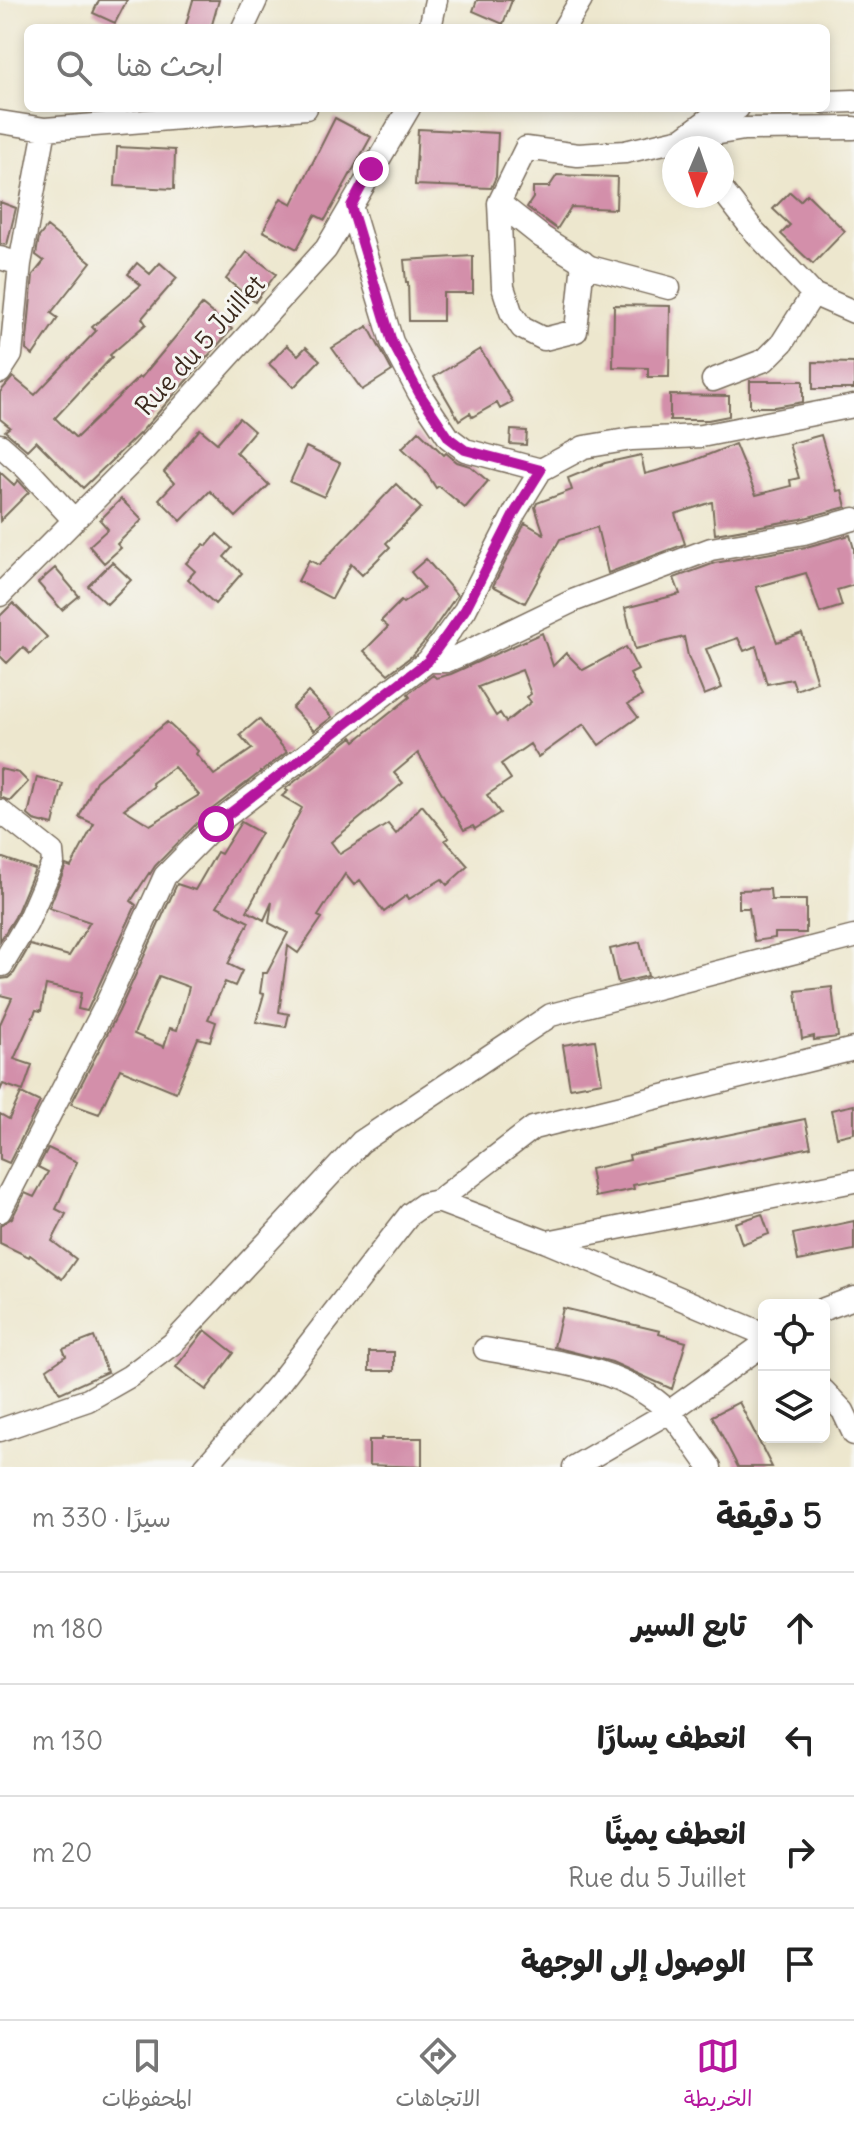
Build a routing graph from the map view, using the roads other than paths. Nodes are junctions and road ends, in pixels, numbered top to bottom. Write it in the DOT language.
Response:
graph roads {
  1 [pos="256,0"];
  2 [pos="436,0"];
  3 [pos="581,0"];
  4 [pos="245,24"];
  5 [pos="431,24"];
  6 [pos="566,24"];
  7 [pos="854,101"];
  8 [pos="830,102"];
  9 [pos="216,112"];
  10 [pos="407,112"];
  11 [pos="721,112"];
  12 [pos="0,122"];
  13 [pos="854,128"];
  14 [pos="45,129"];
  15 [pos="693,136"];
  16 [pos="715,136"];
  17 [pos="662,147"];
  18 [pos="499,203"];
  19 [pos="734,205"];
  20 [pos="351,206"];
  21 [pos="10,261"];
  22 [pos="583,262"];
  23 [pos="669,288"];
  24 [pos="813,294"];
  25 [pos="854,312"];
  26 [pos="0,372"];
  27 [pos="713,380"];
  28 [pos="854,406"];
  29 [pos="0,445"];
  30 [pos="541,470"];
  31 [pos="854,519"];
  32 [pos="74,520"];
  33 [pos="0,595"];
  34 [pos="428,661"];
  35 [pos="0,811"];
  36 [pos="854,937"];
  37 [pos="2,965"];
  38 [pos="854,1049"];
  39 [pos="854,1181"];
  40 [pos="438,1201"];
  41 [pos="0,1211"];
  42 [pos="547,1242"];
  43 [pos="854,1298"];
  44 [pos="830,1307"];
  45 [pos="758,1331"];
  46 [pos="758,1348"];
  47 [pos="485,1349"];
  48 [pos="830,1397"];
  49 [pos="669,1412"];
  50 [pos="0,1430"];
  51 [pos="854,1434"];
  52 [pos="205,1467"];
  53 [pos="574,1467"];
  54 [pos="710,1467"];
  1 -- 4 [label="street"];
  2 -- 5 [label="street"];
  3 -- 6 [label="street"];
  7 -- 8 [label="street"];
  9 -- 14 [label="street"];
  10 -- 20 [label="street, Rue du 5 Juillet"];
  11 -- 15 [label="street"];
  12 -- 14 [label="street"];
  13 -- 16 [label="street"];
  14 -- 21 [label="street"];
  17 -- 18 [label="street"];
  18 -- 22 [label="street"];
  18 -- 22 [label="street"];
  19 -- 24 [label="street"];
  20 -- 30 [label="street"];
  20 -- 32 [label="street, Rue du 5 Juillet"];
  21 -- 26 [label="street"];
  22 -- 23 [label="street"];
  24 -- 25 [label="street"];
  24 -- 27 [label="street"];
  28 -- 30 [label="street"];
  29 -- 32 [label="street"];
  30 -- 34 [label="street"];
  31 -- 34 [label="street"];
  32 -- 33 [label="street, Rue du 5 Juillet"];
  34 -- 41 [label="street"];
  35 -- 37 [label="street"];
  36 -- 50 [label="street"];
  38 -- 40 [label="street"];
  39 -- 42 [label="street"];
  40 -- 42 [label="street"];
  40 -- 52 [label="street"];
  42 -- 45 [label="street"];
  43 -- 44 [label="street"];
  46 -- 49 [label="street"];
  47 -- 49 [label="street"];
  48 -- 51 [label="street"];
  49 -- 53 [label="street"];
  49 -- 54 [label="street"];
}
